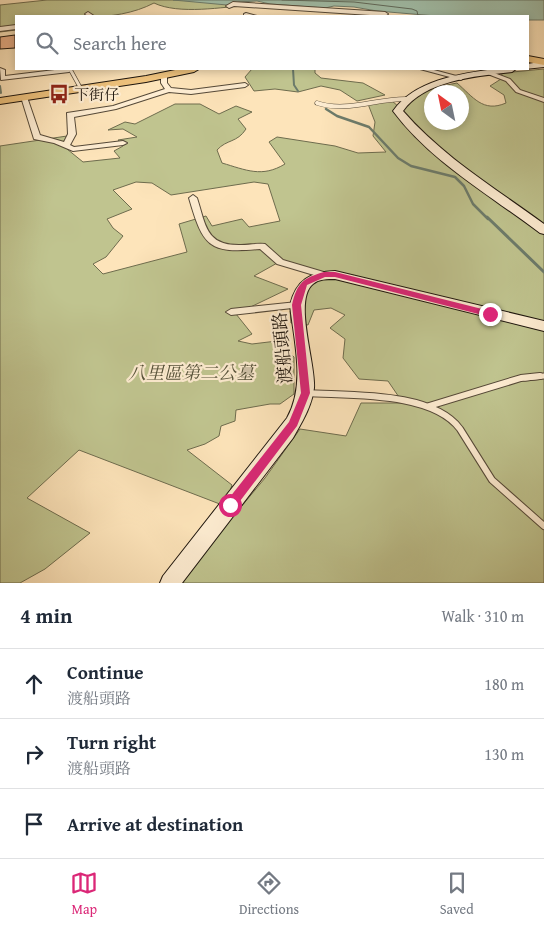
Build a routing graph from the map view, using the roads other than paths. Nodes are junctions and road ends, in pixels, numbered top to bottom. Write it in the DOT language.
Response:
graph roads {
  1 [pos="229,6"];
  2 [pos="352,11"];
  3 [pos="385,14"];
  4 [pos="349,15"];
  5 [pos="15,27"];
  6 [pos="0,29"];
  7 [pos="529,58"];
  8 [pos="3,60"];
  9 [pos="544,61"];
  10 [pos="529,67"];
  11 [pos="1,70"];
  12 [pos="69,70"];
  13 [pos="170,70"];
  14 [pos="190,70"];
  15 [pos="427,70"];
  16 [pos="503,70"];
  17 [pos="41,71"];
  18 [pos="488,72"];
  19 [pos="164,76"];
  20 [pos="461,78"];
  21 [pos="245,85"];
  22 [pos="80,87"];
  23 [pos="169,90"];
  24 [pos="0,97"];
  25 [pos="24,97"];
  26 [pos="408,99"];
  27 [pos="544,100"];
  28 [pos="0,101"];
  29 [pos="317,103"];
  30 [pos="123,143"];
  31 [pos="66,145"];
  32 [pos="193,198"];
  33 [pos="544,230"];
  34 [pos="324,275"];
  35 [pos="297,305"];
  36 [pos="231,312"];
  37 [pos="544,326"];
  38 [pos="544,376"];
  39 [pos="306,393"];
  40 [pos="429,406"];
  41 [pos="544,526"];
  42 [pos="170,583"];
  1 -- 2 [label="street"];
  2 -- 3 [label="street"];
  2 -- 4 [label="street"];
  5 -- 6 [label="street"];
  7 -- 9 [label="main road"];
  8 -- 11 [label="street"];
  9 -- 10 [label="street"];
  11 -- 17 [label="street"];
  12 -- 17 [label="street"];
  12 -- 22 [label="lane"];
  13 -- 22 [label="main road"];
  14 -- 19 [label="main road"];
  15 -- 20 [label="street"];
  16 -- 18 [label="street"];
  18 -- 20 [label="street"];
  18 -- 27 [label="street"];
  19 -- 22 [label="main road"];
  19 -- 23 [label="street"];
  20 -- 26 [label="street"];
  21 -- 23 [label="street"];
  22 -- 24 [label="main road"];
  22 -- 25 [label="main road"];
  23 -- 31 [label="street"];
  25 -- 28 [label="main road"];
  25 -- 31 [label="street"];
  26 -- 29 [label="lane"];
  26 -- 33 [label="street"];
  30 -- 31 [label="street"];
  32 -- 34 [label="street"];
  34 -- 35 [label="street, 渡船頭路"];
  34 -- 37 [label="street"];
  35 -- 36 [label="street"];
  35 -- 39 [label="street, 渡船頭路"];
  38 -- 40 [label="lane"];
  39 -- 40 [label="lane"];
  39 -- 42 [label="street, 渡船頭路"];
  40 -- 41 [label="lane"];
}
